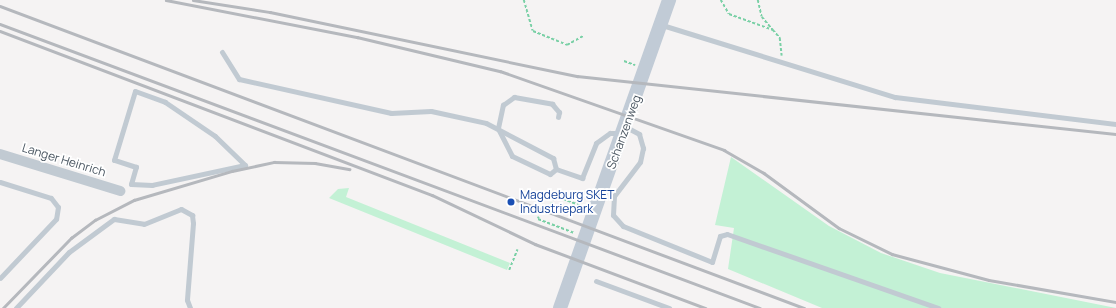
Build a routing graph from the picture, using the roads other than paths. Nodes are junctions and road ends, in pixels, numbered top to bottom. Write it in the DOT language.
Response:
graph roads {
  1 [pos="669,0"];
  2 [pos="661,25"];
  3 [pos="222,52"];
  4 [pos="558,117"];
  5 [pos="1116,124"];
  6 [pos="498,128"];
  7 [pos="625,130"];
  8 [pos="0,154"];
  9 [pos="245,165"];
  10 [pos="556,169"];
  11 [pos="0,182"];
  12 [pos="120,190"];
  13 [pos="0,278"];
  14 [pos="596,281"];
  15 [pos="16,308"];
  16 [pos="190,308"];
  17 [pos="560,308"];
  18 [pos="669,308"];
  19 [pos="938,308"];
  1 -- 2 [label="main road, Schanzenweg"];
  2 -- 5 [label="lane"];
  2 -- 7 [label="main road, Schanzenweg"];
  3 -- 6 [label="lane"];
  4 -- 6 [label="lane"];
  6 -- 10 [label="lane"];
  6 -- 10 [label="lane"];
  7 -- 10 [label="lane"];
  7 -- 17 [label="main road, Schanzenweg"];
  7 -- 19 [label="lane"];
  8 -- 12 [label="street, Langer Heinrich"];
  9 -- 9 [label="lane"];
  11 -- 13 [label="lane"];
  14 -- 18 [label="lane"];
  15 -- 16 [label="lane"];
}
